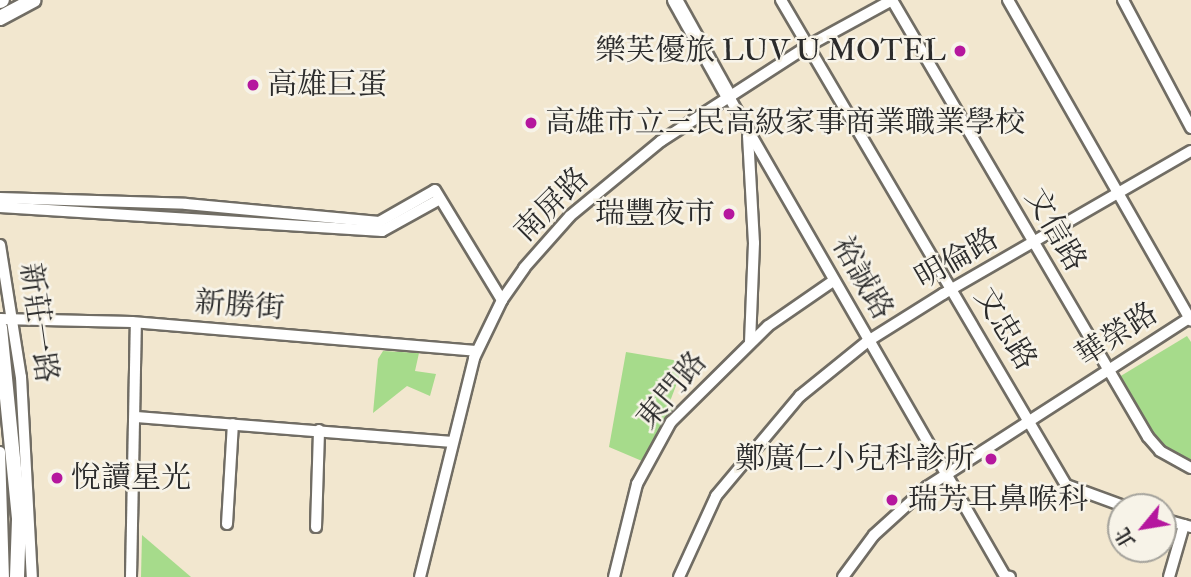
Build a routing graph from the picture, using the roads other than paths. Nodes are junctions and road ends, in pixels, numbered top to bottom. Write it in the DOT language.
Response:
graph roads {
  1 [pos="34,0"];
  2 [pos="675,0"];
  3 [pos="781,0"];
  4 [pos="892,0"];
  5 [pos="1008,0"];
  6 [pos="1123,0"];
  7 [pos="0,18"];
  8 [pos="808,47"];
  9 [pos="729,97"];
  10 [pos="1191,128"];
  11 [pos="747,130"];
  12 [pos="1191,151"];
  13 [pos="1119,194"];
  14 [pos="438,195"];
  15 [pos="0,198"];
  16 [pos="186,204"];
  17 [pos="0,207"];
  18 [pos="187,217"];
  19 [pos="1034,243"];
  20 [pos="0,245"];
  21 [pos="833,282"];
  22 [pos="951,289"];
  23 [pos="502,300"];
  24 [pos="15,316"];
  25 [pos="0,318"];
  26 [pos="1190,319"];
  27 [pos="136,323"];
  28 [pos="0,328"];
  29 [pos="868,341"];
  30 [pos="750,342"];
  31 [pos="476,351"];
  32 [pos="1108,370"];
  33 [pos="11,404"];
  34 [pos="135,417"];
  35 [pos="1030,419"];
  36 [pos="233,424"];
  37 [pos="319,430"];
  38 [pos="451,442"];
  39 [pos="0,452"];
  40 [pos="1191,468"];
  41 [pos="946,473"];
  42 [pos="1107,500"];
  43 [pos="227,524"];
  44 [pos="1187,526"];
  45 [pos="316,527"];
  46 [pos="4,577"];
  47 [pos="17,577"];
  48 [pos="32,577"];
  49 [pos="131,577"];
  50 [pos="420,577"];
  51 [pos="614,577"];
  52 [pos="679,577"];
  53 [pos="843,577"];
  54 [pos="1007,577"];
  55 [pos="1169,577"];
  1 -- 7 [label="street"];
  2 -- 9 [label="street, 裕誠路"];
  3 -- 8 [label="street, 文忠路"];
  4 -- 8 [label="street, 南屏路"];
  4 -- 19 [label="street, 文信路"];
  5 -- 13 [label="street"];
  6 -- 10 [label="street"];
  8 -- 9 [label="street, 南屏路"];
  8 -- 22 [label="street, 文忠路"];
  9 -- 11 [label="street, 裕誠路"];
  9 -- 23 [label="street, 南屏路"];
  11 -- 21 [label="street, 裕誠路"];
  11 -- 30 [label="street"];
  12 -- 13 [label="street, 明倫路"];
  13 -- 19 [label="street, 明倫路"];
  13 -- 26 [label="street"];
  14 -- 16 [label="street"];
  14 -- 18 [label="street"];
  14 -- 23 [label="street"];
  15 -- 16 [label="street"];
  16 -- 18 [label="street"];
  17 -- 18 [label="street"];
  19 -- 22 [label="street, 明倫路"];
  19 -- 32 [label="street, 文信路"];
  20 -- 24 [label="street, 新莊一路"];
  21 -- 29 [label="street, 裕誠路"];
  21 -- 30 [label="street, 東門路"];
  22 -- 29 [label="street, 明倫路"];
  22 -- 35 [label="street, 文忠路"];
  23 -- 31 [label="street, 南屏路"];
  24 -- 25 [label="street, 新勝街"];
  24 -- 27 [label="street, 新勝街"];
  24 -- 33 [label="street, 新莊一路"];
  26 -- 32 [label="street, 華榮路"];
  27 -- 31 [label="street, 新勝街"];
  27 -- 34 [label="street"];
  28 -- 33 [label="street, 新莊一路"];
  29 -- 41 [label="street, 裕誠路"];
  29 -- 52 [label="street, 明倫路"];
  30 -- 51 [label="street, 東門路"];
  31 -- 38 [label="street, 南屏路"];
  32 -- 35 [label="street, 華榮路"];
  32 -- 40 [label="street, 文信路"];
  33 -- 47 [label="street, 新莊一路"];
  33 -- 48 [label="street, 新莊一路"];
  34 -- 36 [label="street"];
  34 -- 49 [label="street"];
  35 -- 41 [label="street, 華榮路"];
  35 -- 42 [label="street, 文忠路"];
  36 -- 37 [label="street"];
  36 -- 43 [label="street"];
  37 -- 38 [label="street"];
  37 -- 45 [label="street"];
  38 -- 50 [label="street, 南屏路"];
  39 -- 46 [label="street"];
  41 -- 53 [label="street, 華榮路"];
  41 -- 54 [label="street, 裕誠路"];
  44 -- 55 [label="street"];
}
